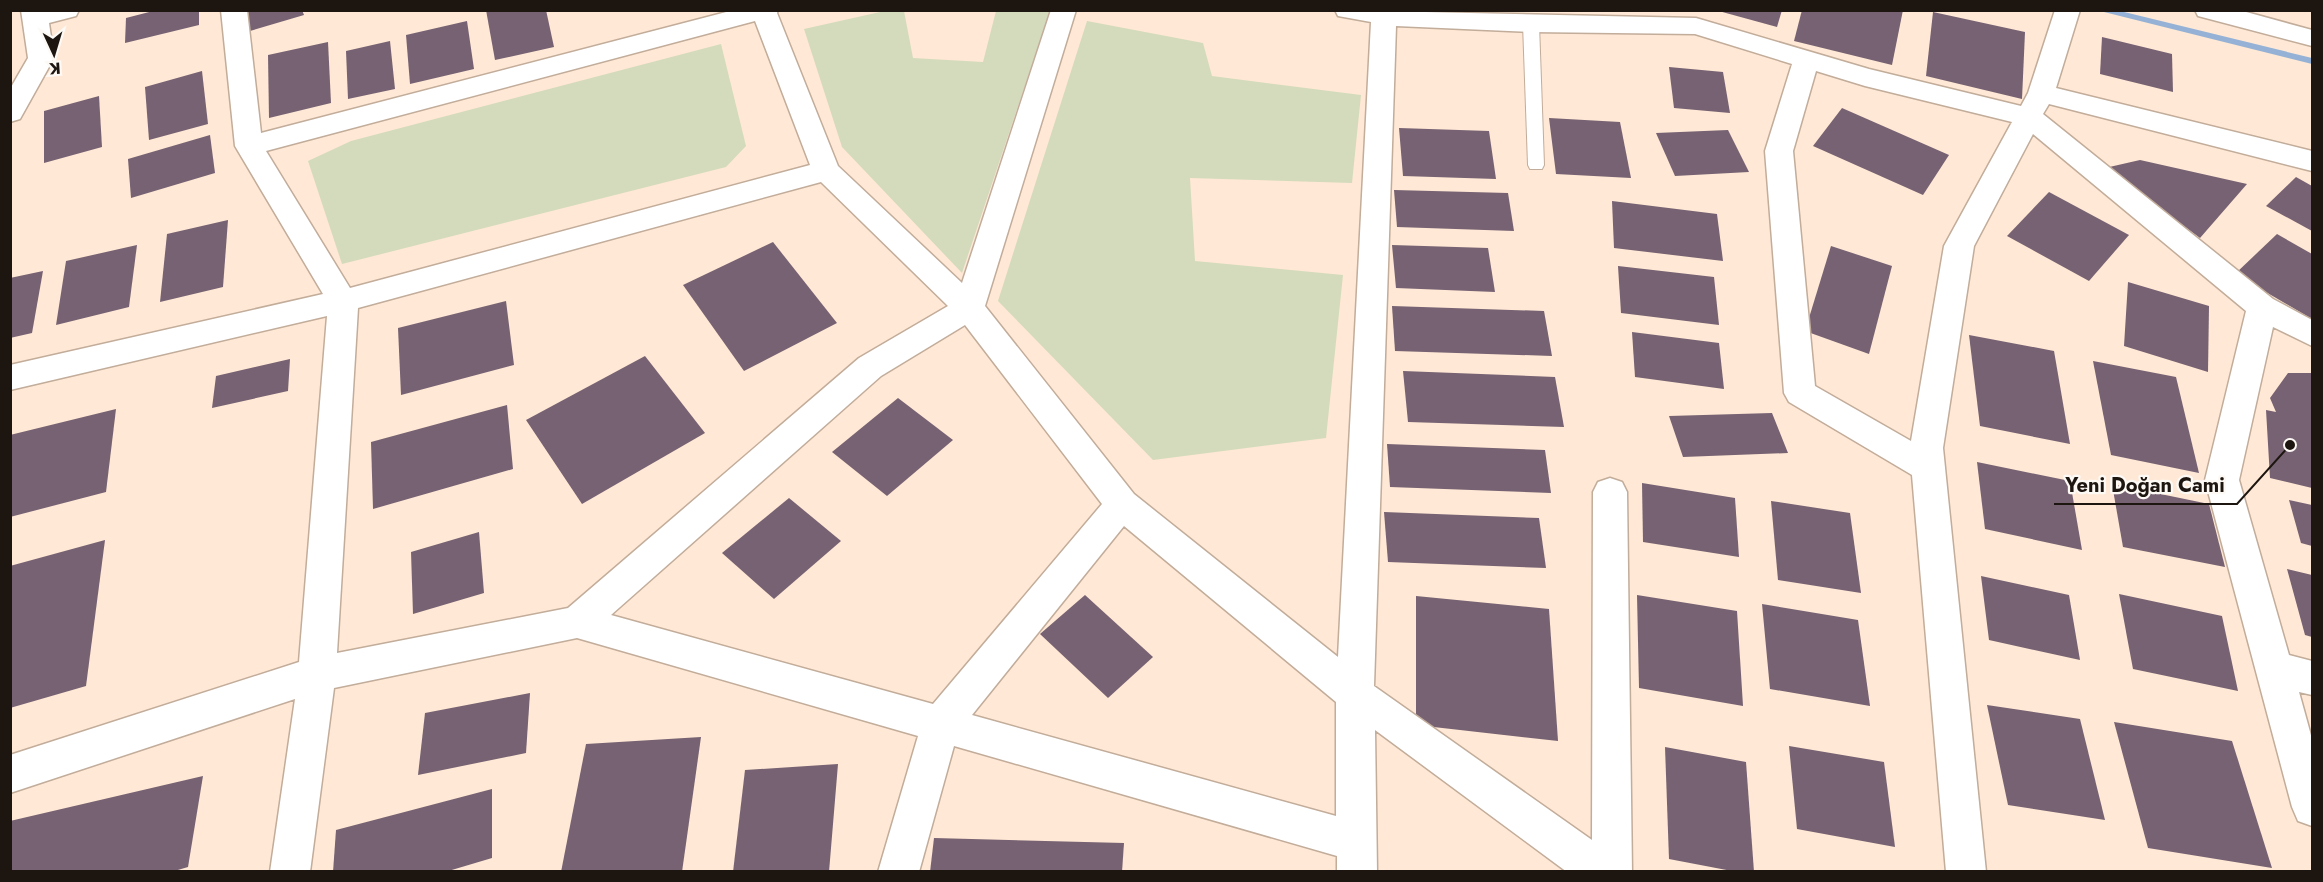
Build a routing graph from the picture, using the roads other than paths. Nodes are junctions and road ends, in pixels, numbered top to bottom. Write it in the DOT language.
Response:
graph roads {
  1 [pos="67,10"];
  2 [pos="234,10"];
  3 [pos="1064,10"];
  4 [pos="1347,10"];
  5 [pos="2207,10"];
  6 [pos="764,11"];
  7 [pos="35,15"];
  8 [pos="1384,17"];
  9 [pos="2067,17"];
  10 [pos="1531,24"];
  11 [pos="2313,38"];
  12 [pos="1806,59"];
  13 [pos="2035,105"];
  14 [pos="10,113"];
  15 [pos="249,146"];
  16 [pos="2313,161"];
  17 [pos="1536,165"];
  18 [pos="826,171"];
  19 [pos="343,301"];
  20 [pos="2262,307"];
  21 [pos="969,308"];
  22 [pos="2313,334"];
  23 [pos="10,378"];
  24 [pos="1928,468"];
  25 [pos="1610,492"];
  26 [pos="1122,504"];
  27 [pos="577,622"];
  28 [pos="2274,669"];
  29 [pos="316,674"];
  30 [pos="2313,678"];
  31 [pos="1355,694"];
  32 [pos="941,724"];
  33 [pos="10,774"];
  34 [pos="2313,807"];
  35 [pos="1356,856"];
  36 [pos="290,872"];
  37 [pos="898,872"];
  38 [pos="1602,872"];
  39 [pos="1612,872"];
  40 [pos="1966,872"];
  1 -- 7 [label="street"];
  2 -- 15 [label="street"];
  3 -- 21 [label="street"];
  4 -- 8 [label="street"];
  5 -- 11 [label="street"];
  6 -- 15 [label="street"];
  6 -- 18 [label="street"];
  7 -- 14 [label="street"];
  8 -- 10 [label="street"];
  8 -- 31 [label="street"];
  9 -- 13 [label="street"];
  10 -- 12 [label="street"];
  10 -- 17 [label="lane"];
  12 -- 13 [label="street"];
  12 -- 24 [label="street"];
  13 -- 16 [label="street"];
  13 -- 20 [label="street"];
  13 -- 24 [label="street"];
  15 -- 19 [label="street"];
  18 -- 19 [label="street"];
  18 -- 21 [label="street"];
  19 -- 23 [label="street"];
  19 -- 29 [label="street"];
  20 -- 22 [label="street"];
  20 -- 28 [label="street"];
  21 -- 26 [label="street"];
  21 -- 27 [label="street"];
  24 -- 40 [label="street"];
  25 -- 39 [label="street"];
  26 -- 31 [label="street"];
  26 -- 32 [label="street"];
  27 -- 29 [label="street"];
  27 -- 32 [label="street"];
  28 -- 30 [label="street"];
  28 -- 34 [label="street"];
  29 -- 33 [label="street"];
  29 -- 36 [label="street"];
  31 -- 35 [label="street"];
  31 -- 38 [label="street"];
  32 -- 35 [label="street"];
  32 -- 37 [label="street"];
}
